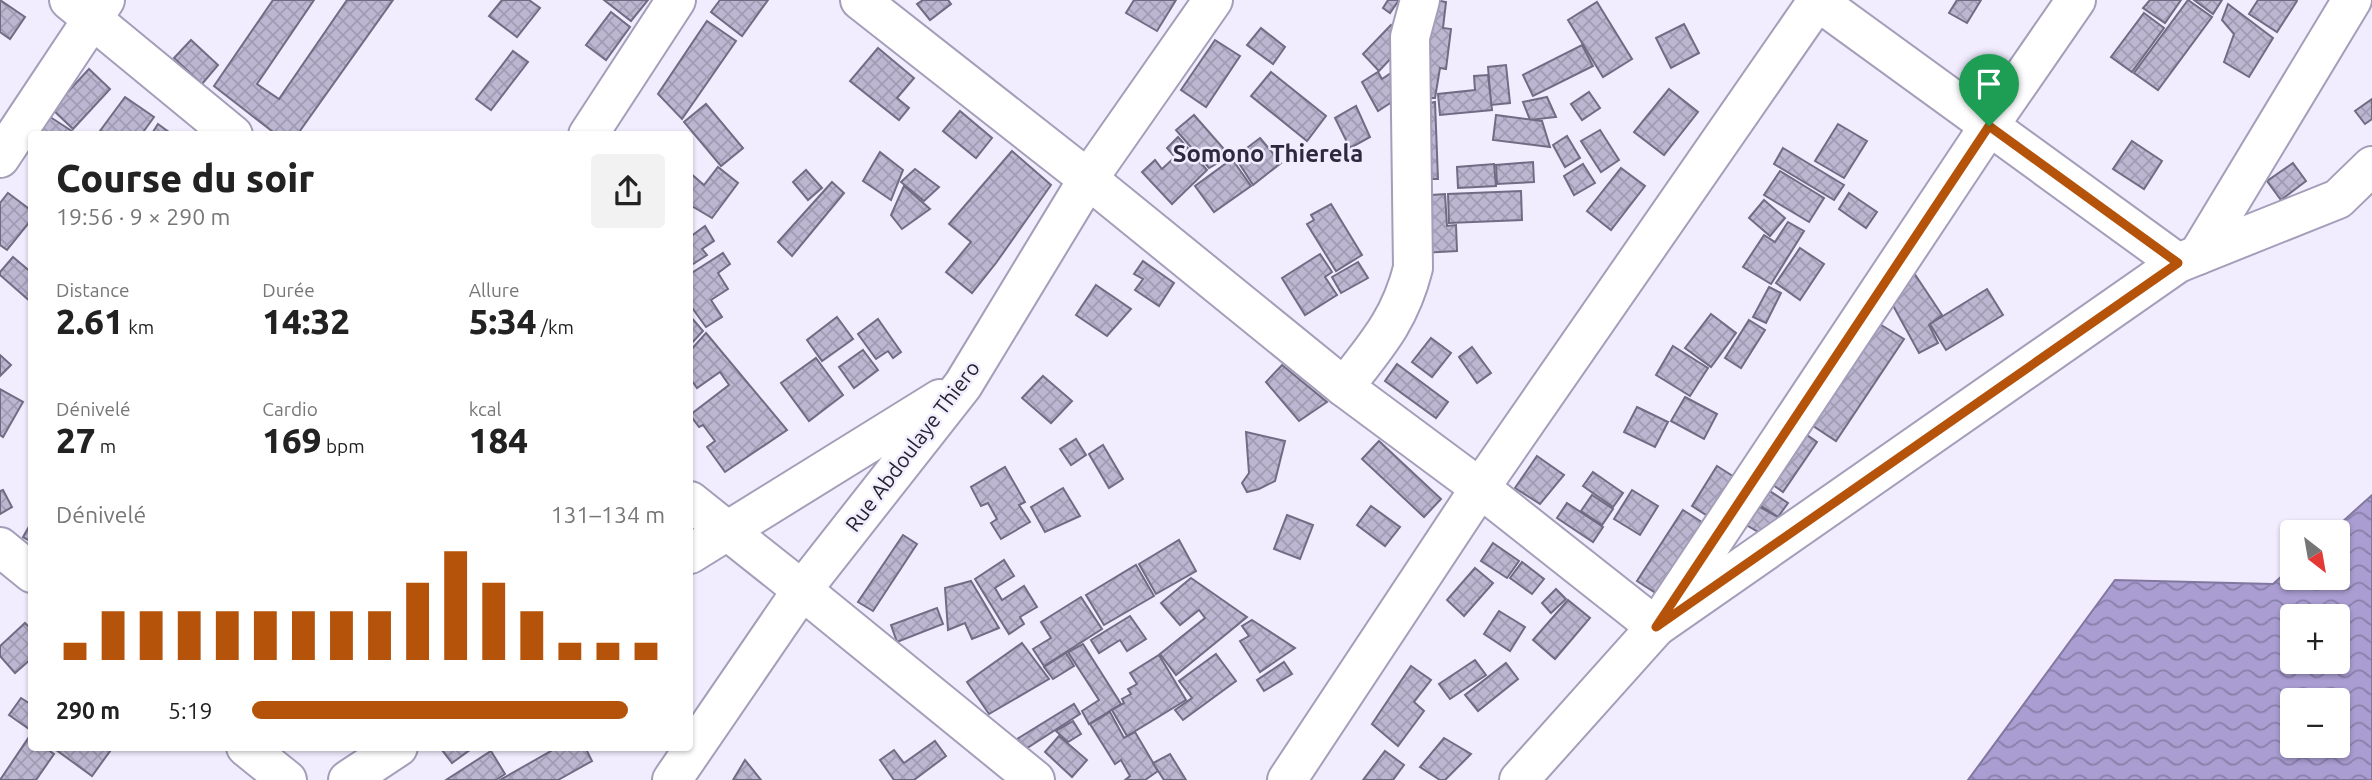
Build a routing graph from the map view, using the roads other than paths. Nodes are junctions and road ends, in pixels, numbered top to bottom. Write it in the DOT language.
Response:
graph roads {
  1 [pos="676,0"];
  2 [pos="860,0"];
  3 [pos="1213,0"];
  4 [pos="1420,0"];
  5 [pos="1817,0"];
  6 [pos="2076,0"];
  7 [pos="2352,0"];
  8 [pos="89,6"];
  9 [pos="1989,126"];
  10 [pos="229,131"];
  11 [pos="591,131"];
  12 [pos="0,158"];
  13 [pos="2372,166"];
  14 [pos="1088,179"];
  15 [pos="2188,259"];
  16 [pos="963,385"];
  17 [pos="1344,387"];
  18 [pos="1479,488"];
  19 [pos="693,503"];
  20 [pos="726,530"];
  21 [pos="0,547"];
  22 [pos="693,552"];
  23 [pos="28,570"];
  24 [pos="802,590"];
  25 [pos="1656,627"];
  26 [pos="693,749"];
  27 [pos="251,751"];
  28 [pos="392,751"];
  29 [pos="692,751"];
  30 [pos="287,780"];
  31 [pos="348,780"];
  32 [pos="672,780"];
  33 [pos="1034,780"];
  34 [pos="1287,780"];
  35 [pos="1519,780"];
  1 -- 11 [label="street"];
  2 -- 14 [label="street"];
  3 -- 14 [label="street, Rue Abdoulaye Thiero"];
  4 -- 17 [label="street"];
  5 -- 9 [label="street"];
  5 -- 18 [label="street"];
  6 -- 9 [label="street"];
  7 -- 15 [label="street"];
  8 -- 10 [label="street"];
  8 -- 12 [label="street"];
  9 -- 15 [label="street"];
  9 -- 25 [label="street"];
  13 -- 15 [label="street"];
  14 -- 16 [label="street, Rue Abdoulaye Thiero"];
  14 -- 17 [label="street"];
  15 -- 25 [label="street"];
  16 -- 20 [label="street"];
  16 -- 24 [label="street, Rue Abdoulaye Thiero"];
  17 -- 18 [label="street"];
  18 -- 25 [label="street"];
  18 -- 34 [label="street"];
  19 -- 20 [label="street"];
  20 -- 22 [label="street"];
  20 -- 24 [label="street"];
  21 -- 23 [label="street"];
  24 -- 26 [label="street, Rue Abdoulaye Thiero"];
  24 -- 33 [label="street"];
  25 -- 35 [label="street"];
  27 -- 30 [label="street"];
  28 -- 31 [label="street"];
  29 -- 32 [label="street, Rue Abdoulaye Thiero"];
}
